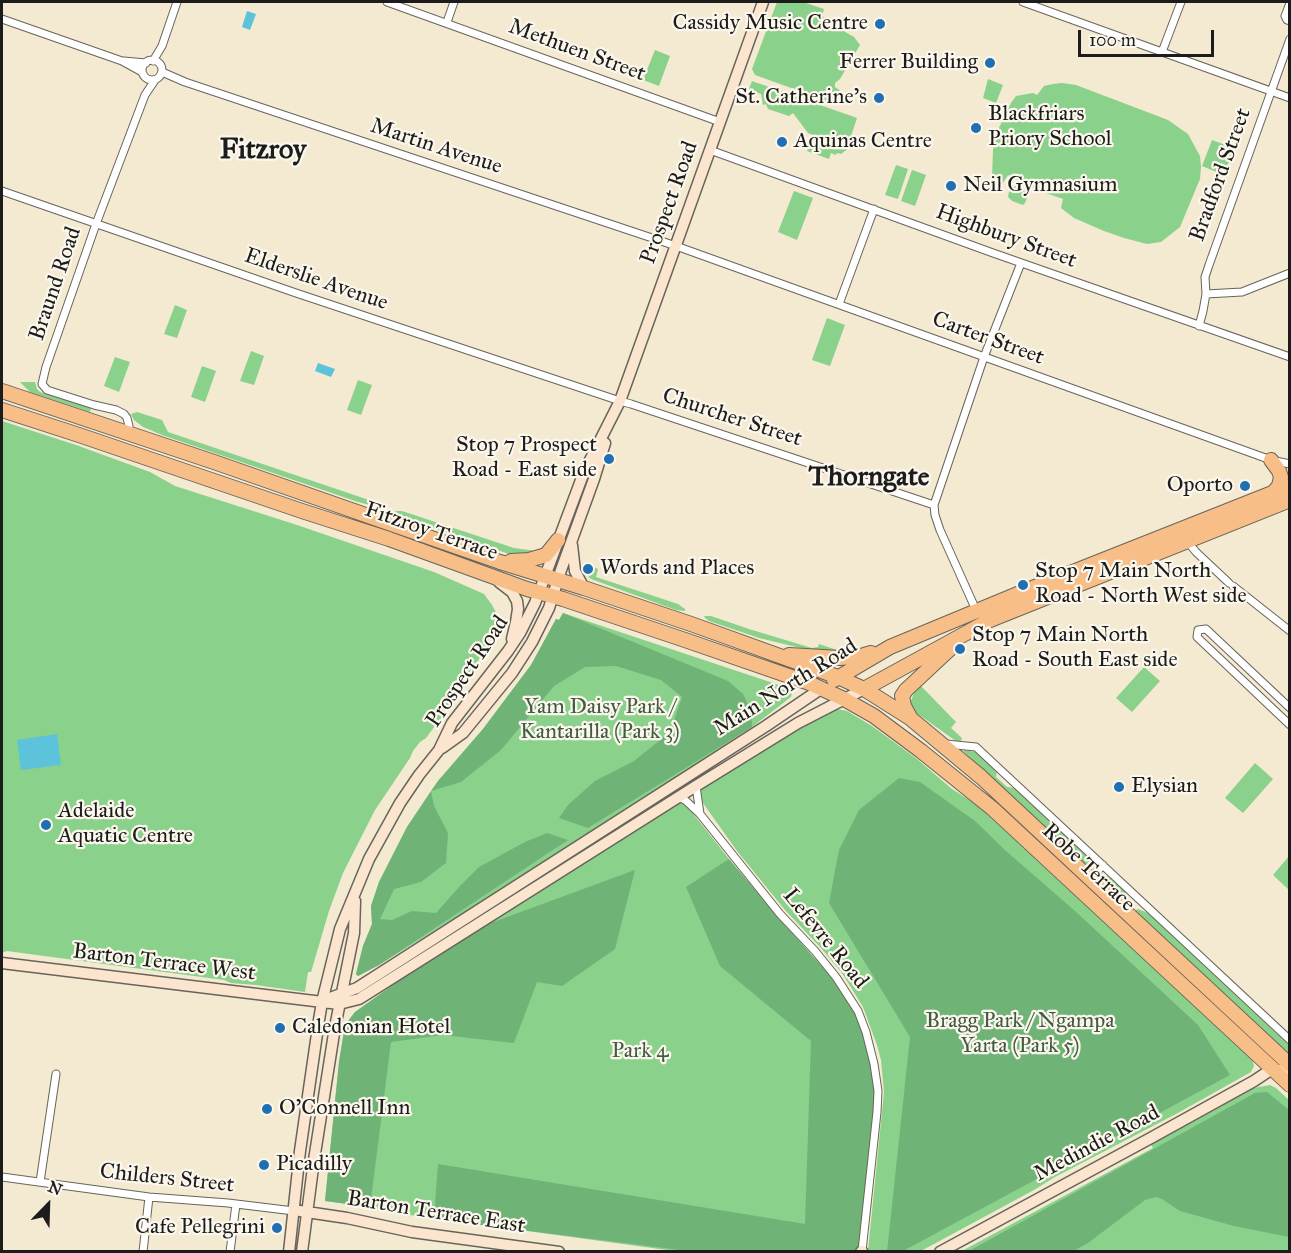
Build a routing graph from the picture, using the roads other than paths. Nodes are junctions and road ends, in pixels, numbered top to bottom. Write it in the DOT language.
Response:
graph roads {
  1 [pos="177,2"];
  2 [pos="387,2"];
  3 [pos="454,2"];
  4 [pos="763,2"];
  5 [pos="1023,2"];
  6 [pos="1181,2"];
  7 [pos="1290,3"];
  8 [pos="2,19"];
  9 [pos="1290,21"];
  10 [pos="447,22"];
  11 [pos="1290,39"];
  12 [pos="162,46"];
  13 [pos="1162,52"];
  14 [pos="122,61"];
  15 [pos="149,62"];
  16 [pos="144,74"];
  17 [pos="159,74"];
  18 [pos="1270,91"];
  19 [pos="145,95"];
  20 [pos="1290,98"];
  21 [pos="720,122"];
  22 [pos="710,150"];
  23 [pos="2,191"];
  24 [pos="874,209"];
  25 [pos="96,224"];
  26 [pos="675,246"];
  27 [pos="1021,262"];
  28 [pos="1290,273"];
  29 [pos="1206,294"];
  30 [pos="839,304"];
  31 [pos="1199,326"];
  32 [pos="984,357"];
  33 [pos="1290,357"];
  34 [pos="5,393"];
  35 [pos="620,402"];
  36 [pos="2,410"];
  37 [pos="126,433"];
  38 [pos="79,435"];
  39 [pos="1271,460"];
  40 [pos="214,462"];
  41 [pos="1290,464"];
  42 [pos="182,470"];
  43 [pos="1290,486"];
  44 [pos="1274,493"];
  45 [pos="1290,500"];
  46 [pos="934,505"];
  47 [pos="302,511"];
  48 [pos="379,519"];
  49 [pos="1184,535"];
  50 [pos="389,539"];
  51 [pos="565,541"];
  52 [pos="500,562"];
  53 [pos="490,575"];
  54 [pos="552,578"];
  55 [pos="584,588"];
  56 [pos="546,594"];
  57 [pos="976,610"];
  58 [pos="691,624"];
  59 [pos="976,627"];
  60 [pos="1290,631"];
  61 [pos="685,640"];
  62 [pos="890,647"];
  63 [pos="508,651"];
  64 [pos="768,653"];
  65 [pos="838,677"];
  66 [pos="822,688"];
  67 [pos="864,689"];
  68 [pos="844,699"];
  69 [pos="1290,708"];
  70 [pos="910,718"];
  71 [pos="1290,724"];
  72 [pos="941,743"];
  73 [pos="439,750"];
  74 [pos="696,786"];
  75 [pos="677,797"];
  76 [pos="700,814"];
  77 [pos="1103,865"];
  78 [pos="1062,872"];
  79 [pos="1090,879"];
  80 [pos="356,895"];
  81 [pos="1139,899"];
  82 [pos="1127,913"];
  83 [pos="2,963"];
  84 [pos="1184,988"];
  85 [pos="1211,993"];
  86 [pos="340,999"];
  87 [pos="322,1002"];
  88 [pos="1290,1040"];
  89 [pos="1290,1065"];
  90 [pos="1272,1069"];
  91 [pos="1290,1072"];
  92 [pos="56,1074"];
  93 [pos="1290,1085"];
  94 [pos="2,1177"];
  95 [pos="40,1182"];
  96 [pos="149,1197"];
  97 [pos="236,1204"];
  98 [pos="294,1211"];
  99 [pos="307,1212"];
  100 [pos="143,1251"];
  101 [pos="230,1251"];
  102 [pos="289,1251"];
  103 [pos="302,1251"];
  104 [pos="559,1251"];
  105 [pos="862,1251"];
  106 [pos="940,1251"];
  1 -- 12 [label="street"];
  2 -- 10 [label="street, Methuen Street"];
  3 -- 10 [label="street"];
  4 -- 21 [label="main road, Prospect Road"];
  5 -- 13 [label="street"];
  6 -- 13 [label="street"];
  7 -- 9 [label="street"];
  8 -- 14 [label="street"];
  10 -- 21 [label="street, Methuen Street"];
  11 -- 18 [label="street, Bradford Street"];
  12 -- 15 [label="street"];
  12 -- 17 [label="street"];
  13 -- 18 [label="street"];
  14 -- 15 [label="street"];
  14 -- 16 [label="street"];
  15 -- 16 [label="street"];
  15 -- 17 [label="street"];
  16 -- 17 [label="street"];
  16 -- 19 [label="street, Braund Road"];
  17 -- 19 [label="street, Braund Road"];
  17 -- 26 [label="street, Martin Avenue"];
  18 -- 20 [label="street"];
  18 -- 29 [label="street, Bradford Street"];
  19 -- 25 [label="street, Braund Road"];
  21 -- 22 [label="main road, Prospect Road"];
  22 -- 24 [label="street, Highbury Street"];
  22 -- 26 [label="main road, Prospect Road"];
  23 -- 25 [label="street, Elderslie Avenue"];
  24 -- 27 [label="street, Highbury Street"];
  24 -- 30 [label="street"];
  25 -- 35 [label="street, Elderslie Avenue"];
  25 -- 37 [label="street, Braund Road"];
  26 -- 30 [label="street, Carter Street"];
  26 -- 35 [label="main road, Prospect Road"];
  27 -- 31 [label="street, Highbury Street"];
  27 -- 32 [label="street"];
  28 -- 29 [label="street"];
  29 -- 31 [label="street, Bradford Street"];
  30 -- 32 [label="street, Carter Street"];
  31 -- 33 [label="street, Highbury Street"];
  32 -- 39 [label="street, Carter Street"];
  32 -- 46 [label="street"];
  34 -- 37 [label="highway, Fitzroy Terrace"];
  34 -- 38 [label="highway"];
  35 -- 46 [label="street, Churcher Street"];
  35 -- 51 [label="main road, Prospect Road"];
  36 -- 38 [label="highway, Fitzroy Terrace"];
  37 -- 40 [label="highway, Fitzroy Terrace"];
  37 -- 42 [label="highway"];
  38 -- 42 [label="highway, Fitzroy Terrace"];
  39 -- 41 [label="street, Carter Street"];
  39 -- 44 [label="highway"];
  40 -- 47 [label="highway"];
  40 -- 48 [label="highway, Fitzroy Terrace"];
  42 -- 47 [label="highway, Fitzroy Terrace"];
  43 -- 44 [label="highway, Main North Road"];
  44 -- 49 [label="highway, Main North Road"];
  45 -- 49 [label="highway, Main North Road"];
  46 -- 57 [label="street"];
  47 -- 50 [label="highway, Fitzroy Terrace"];
  48 -- 50 [label="highway"];
  48 -- 52 [label="highway, Fitzroy Terrace"];
  49 -- 57 [label="highway, Main North Road"];
  49 -- 59 [label="highway, Main North Road"];
  49 -- 60 [label="street"];
  50 -- 53 [label="highway, Fitzroy Terrace"];
  51 -- 52 [label="highway"];
  51 -- 54 [label="main road, Prospect Road"];
  51 -- 55 [label="main road"];
  52 -- 54 [label="highway, Fitzroy Terrace"];
  53 -- 56 [label="highway, Fitzroy Terrace"];
  53 -- 63 [label="main road"];
  54 -- 55 [label="highway, Fitzroy Terrace"];
  54 -- 56 [label="main road, Prospect Road"];
  55 -- 58 [label="highway, Fitzroy Terrace"];
  56 -- 61 [label="highway, Fitzroy Terrace"];
  56 -- 63 [label="main road, Prospect Road"];
  56 -- 73 [label="main road, Prospect Road"];
  57 -- 62 [label="highway, Main North Road"];
  58 -- 61 [label="highway"];
  58 -- 64 [label="highway, Fitzroy Terrace"];
  59 -- 67 [label="highway, Main North Road"];
  59 -- 70 [label="highway"];
  61 -- 66 [label="highway, Fitzroy Terrace"];
  62 -- 64 [label="highway"];
  62 -- 65 [label="highway, Main North Road"];
  63 -- 73 [label="main road, Prospect Road"];
  64 -- 65 [label="highway, Fitzroy Terrace"];
  65 -- 66 [label="highway, Main North Road"];
  65 -- 67 [label="highway, Robe Terrace"];
  66 -- 68 [label="highway, Fitzroy Terrace"];
  66 -- 86 [label="main road, Main North Road"];
  67 -- 68 [label="main road, Main North Road"];
  67 -- 70 [label="highway, Robe Terrace"];
  68 -- 74 [label="main road, Main North Road"];
  68 -- 78 [label="highway, Robe Terrace"];
  69 -- 71 [label="street"];
  70 -- 72 [label="highway, Robe Terrace"];
  72 -- 77 [label="street, Robe Terrace"];
  72 -- 79 [label="highway, Robe Terrace"];
  73 -- 80 [label="main road, Prospect Road"];
  74 -- 75 [label="main road, Main North Road"];
  74 -- 76 [label="street"];
  75 -- 76 [label="street, Lefevre Road"];
  75 -- 86 [label="main road, Main North Road"];
  76 -- 105 [label="street, Lefevre Road"];
  77 -- 79 [label="street"];
  77 -- 81 [label="street, Robe Terrace"];
  78 -- 79 [label="highway"];
  78 -- 84 [label="highway, Robe Terrace"];
  79 -- 82 [label="highway, Robe Terrace"];
  80 -- 86 [label="main road, Prospect Road"];
  80 -- 87 [label="main road, Prospect Road"];
  81 -- 82 [label="street"];
  81 -- 88 [label="street, Robe Terrace"];
  82 -- 84 [label="highway"];
  82 -- 85 [label="highway, Robe Terrace"];
  83 -- 87 [label="main road, Barton Terrace West"];
  84 -- 90 [label="highway, Robe Terrace"];
  85 -- 89 [label="highway, Robe Terrace"];
  85 -- 90 [label="highway"];
  86 -- 87 [label="main road"];
  86 -- 99 [label="main road, Prospect Road"];
  87 -- 98 [label="main road, Prospect Road"];
  90 -- 91 [label="main road"];
  90 -- 93 [label="highway, Robe Terrace"];
  90 -- 106 [label="main road, Medindie Road"];
  92 -- 95 [label="street"];
  94 -- 95 [label="street, Childers Street"];
  95 -- 96 [label="street, Childers Street"];
  96 -- 97 [label="street, Childers Street"];
  96 -- 100 [label="street"];
  97 -- 98 [label="street, Childers Street"];
  97 -- 101 [label="street"];
  98 -- 99 [label="main road, Barton Terrace East"];
  98 -- 102 [label="main road, Prospect Road"];
  99 -- 103 [label="main road, Prospect Road"];
  99 -- 104 [label="main road, Barton Terrace East"];
}
